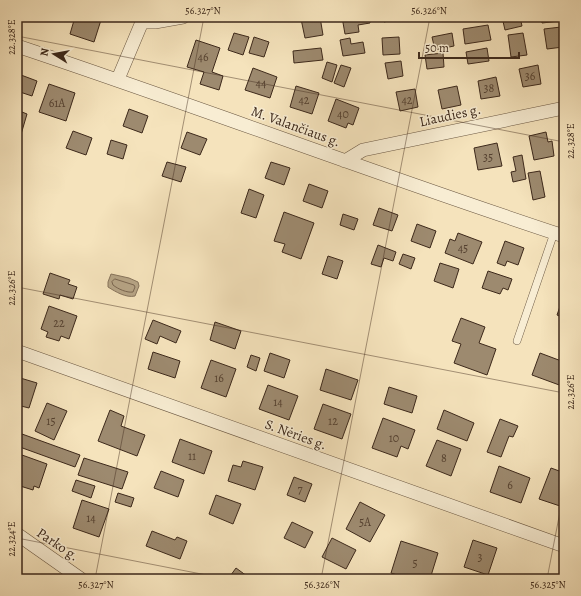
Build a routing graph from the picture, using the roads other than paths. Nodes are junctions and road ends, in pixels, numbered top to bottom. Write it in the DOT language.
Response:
graph roads {
  1 [pos="183,17"];
  2 [pos="141,20"];
  3 [pos="17,46"];
  4 [pos="118,79"];
  5 [pos="564,108"];
  6 [pos="345,161"];
  7 [pos="559,235"];
  8 [pos="517,341"];
  9 [pos="17,351"];
  10 [pos="17,534"];
  11 [pos="564,546"];
  12 [pos="81,579"];
  1 -- 2 [label="street"];
  2 -- 4 [label="street"];
  3 -- 4 [label="street, M. Valančiaus g."];
  4 -- 6 [label="street, M. Valančiaus g."];
  5 -- 6 [label="street, Liaudies g."];
  6 -- 7 [label="street, M. Valančiaus g."];
  7 -- 8 [label="lane"];
  9 -- 11 [label="street, S. Nėries g."];
  10 -- 12 [label="street, Parko g."];
}
